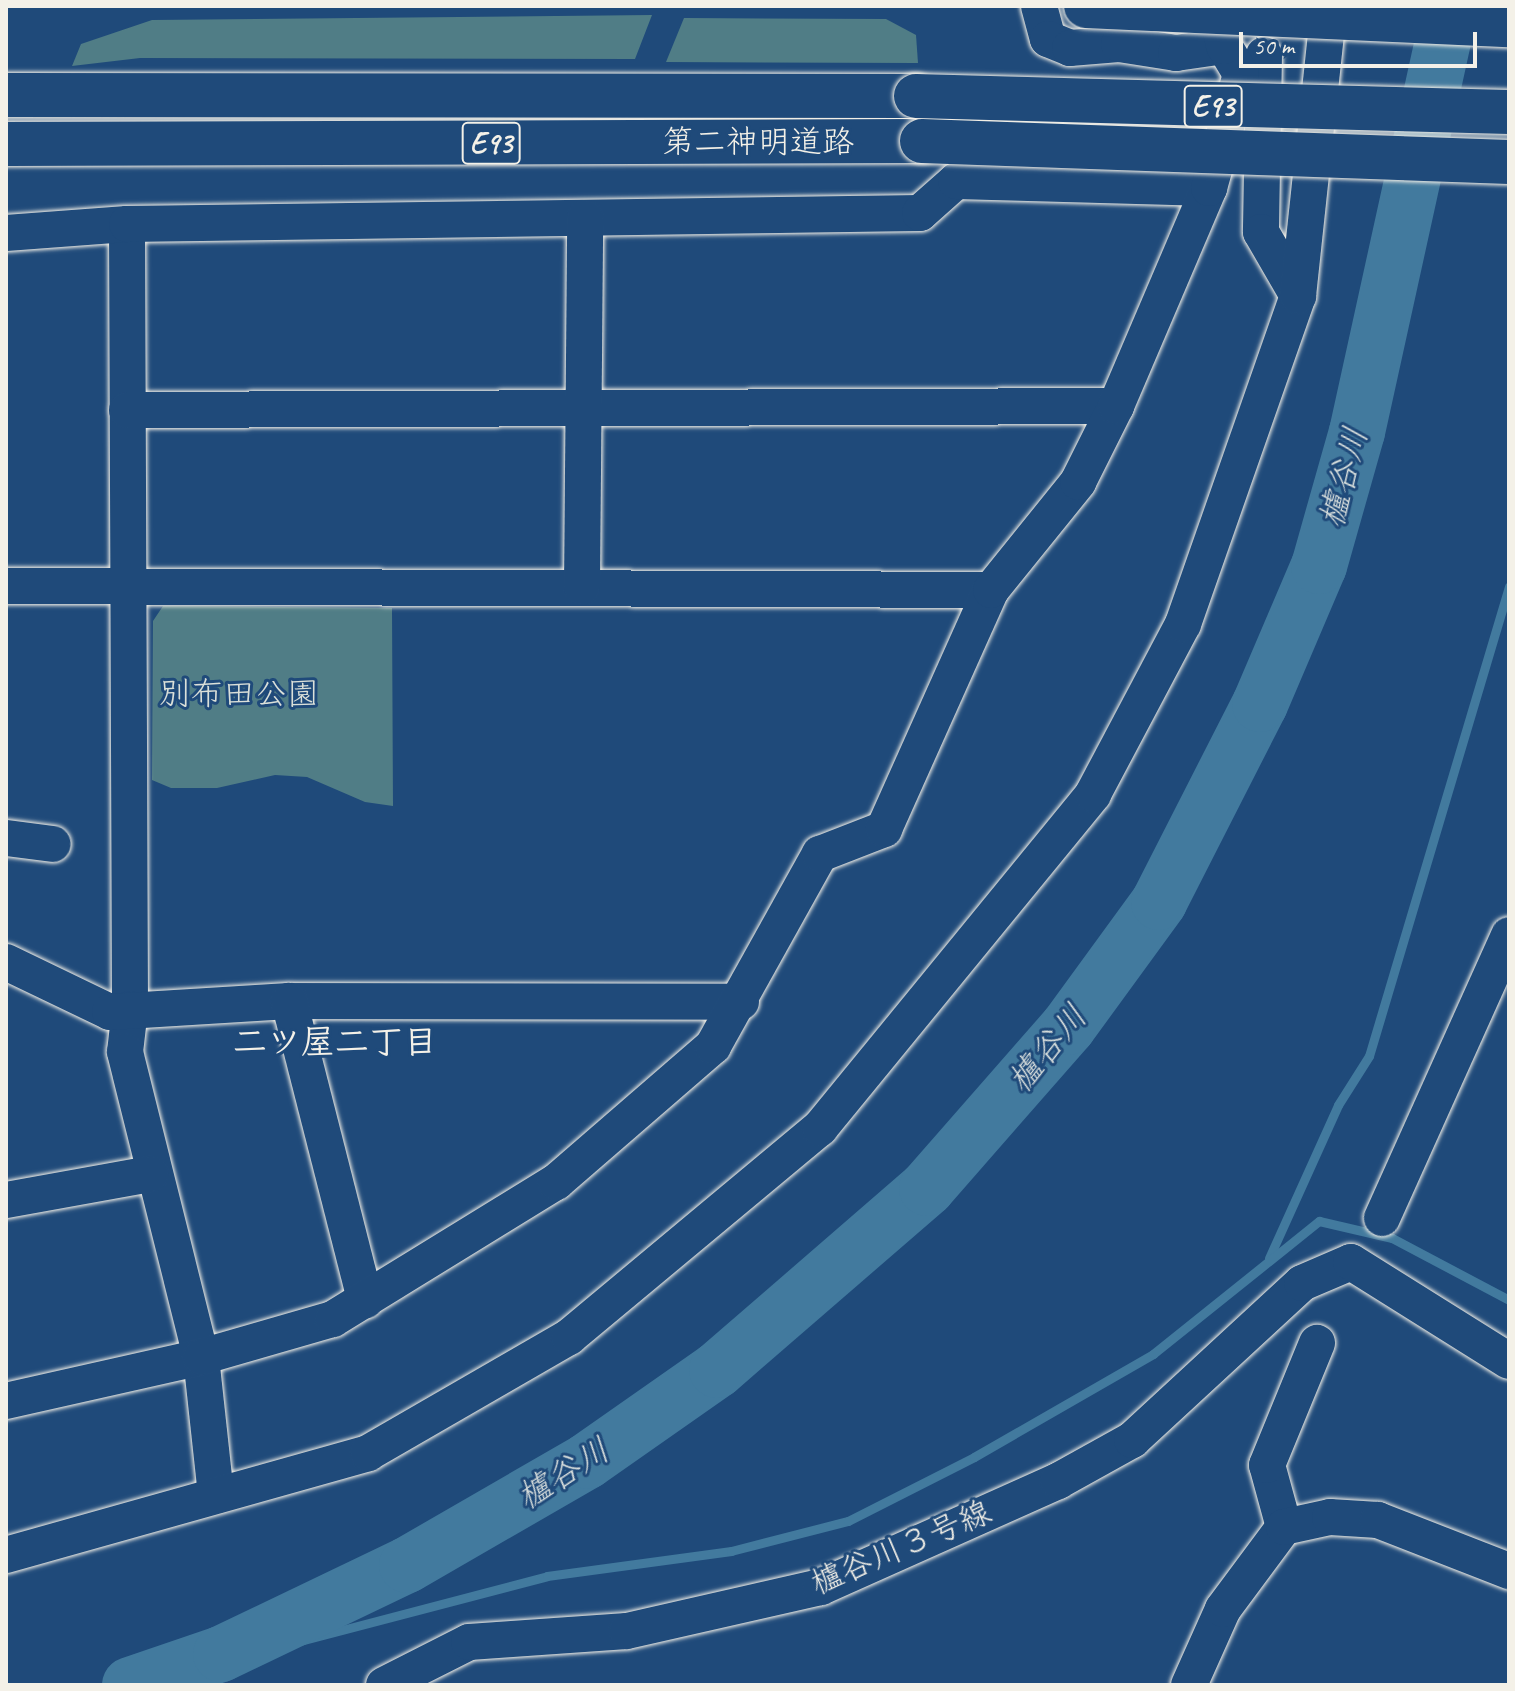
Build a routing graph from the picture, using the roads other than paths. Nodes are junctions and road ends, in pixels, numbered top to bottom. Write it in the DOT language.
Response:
graph roads {
  1 [pos="1039,6"];
  2 [pos="1086,6"];
  3 [pos="1216,6"];
  4 [pos="1269,6"];
  5 [pos="1329,6"];
  6 [pos="1509,25"];
  7 [pos="1243,59"];
  8 [pos="6,95"];
  9 [pos="1509,112"];
  10 [pos="6,144"];
  11 [pos="1509,162"];
  12 [pos="1209,188"];
  13 [pos="585,218"];
  14 [pos="127,224"];
  15 [pos="6,233"];
  16 [pos="1298,296"];
  17 [pos="1116,406"];
  18 [pos="584,408"];
  19 [pos="127,410"];
  20 [pos="6,586"];
  21 [pos="128,586"];
  22 [pos="582,587"];
  23 [pos="991,590"];
  24 [pos="6,838"];
  25 [pos="53,844"];
  26 [pos="1509,935"];
  27 [pos="6,962"];
  28 [pos="289,1001"];
  29 [pos="741,1002"];
  30 [pos="130,1009"];
  31 [pos="151,1174"];
  32 [pos="6,1200"];
  33 [pos="1382,1218"];
  34 [pos="365,1300"];
  35 [pos="1317,1343"];
  36 [pos="201,1357"];
  37 [pos="1509,1361"];
  38 [pos="6,1401"];
  39 [pos="216,1495"];
  40 [pos="1284,1527"];
  41 [pos="6,1555"];
  42 [pos="1509,1571"];
  43 [pos="384,1685"];
  44 [pos="1189,1685"];
  1 -- 7 [label="street"];
  2 -- 6 [label="main road, bridge"];
  3 -- 7 [label="street"];
  4 -- 7 [label="street"];
  5 -- 16 [label="street"];
  7 -- 12 [label="street"];
  7 -- 16 [label="street"];
  8 -- 9 [label="main road, 第二神明道路 / E93, bridge"];
  10 -- 11 [label="main road, 第二神明道路 / E93, bridge"];
  12 -- 13 [label="street"];
  12 -- 17 [label="street"];
  13 -- 14 [label="street"];
  13 -- 18 [label="street"];
  14 -- 15 [label="street"];
  14 -- 19 [label="street"];
  16 -- 39 [label="street"];
  17 -- 18 [label="street"];
  17 -- 23 [label="street"];
  18 -- 19 [label="street"];
  18 -- 22 [label="street"];
  19 -- 21 [label="street"];
  20 -- 21 [label="street"];
  21 -- 22 [label="street"];
  21 -- 30 [label="street"];
  22 -- 23 [label="street"];
  23 -- 29 [label="street"];
  24 -- 25 [label="street"];
  26 -- 33 [label="street"];
  27 -- 30 [label="street"];
  28 -- 29 [label="street"];
  28 -- 30 [label="street"];
  28 -- 34 [label="street"];
  29 -- 34 [label="street"];
  30 -- 31 [label="street"];
  31 -- 32 [label="street"];
  31 -- 36 [label="street"];
  34 -- 36 [label="street"];
  35 -- 40 [label="street"];
  36 -- 38 [label="street"];
  36 -- 39 [label="street"];
  37 -- 43 [label="street, 櫨谷川３号線"];
  39 -- 41 [label="street"];
  40 -- 42 [label="street"];
  40 -- 44 [label="street"];
}
